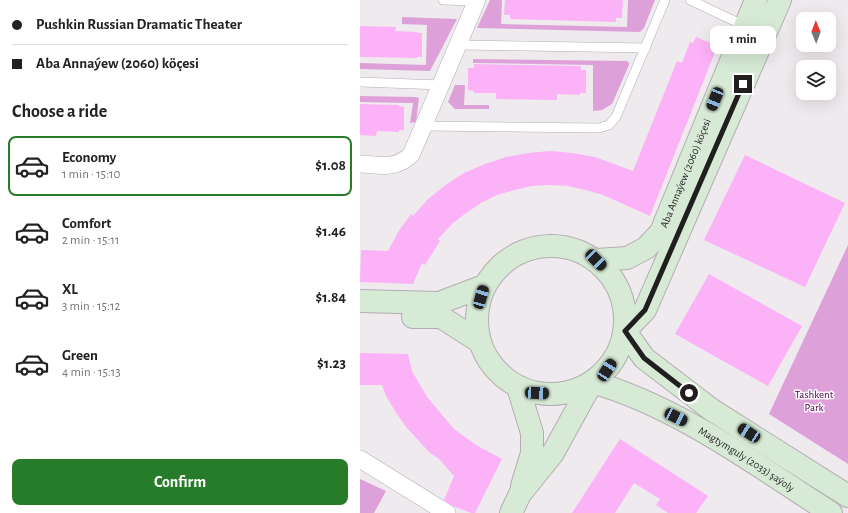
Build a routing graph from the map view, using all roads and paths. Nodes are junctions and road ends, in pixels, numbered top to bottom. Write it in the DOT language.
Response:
graph roads {
  1 [pos="443,0"];
  2 [pos="477,0"];
  3 [pos="665,0"];
  4 [pos="690,0"];
  5 [pos="756,0"];
  6 [pos="780,0"];
  7 [pos="745,26"];
  8 [pos="458,45"];
  9 [pos="646,48"];
  10 [pos="360,82"];
  11 [pos="441,85"];
  12 [pos="424,126"];
  13 [pos="360,164"];
  14 [pos="596,260"];
  15 [pos="484,286"];
  16 [pos="360,301"];
  17 [pos="360,315"];
  18 [pos="625,331"];
  19 [pos="480,342"];
  20 [pos="592,382"];
  21 [pos="518,387"];
  22 [pos="360,459"];
  23 [pos="848,496"];
  24 [pos="516,504"];
  25 [pos="447,513"];
  26 [pos="831,513"];
  1 -- 2 [label="lane"];
  2 -- 8 [label="street"];
  3 -- 9 [label="lane"];
  4 -- 7 [label="lane"];
  5 -- 7 [label="main road, Aba Annaýew (2060) köçesi"];
  6 -- 18 [label="main road, Aba Annaýew (2060) köçesi"];
  7 -- 14 [label="main road, Aba Annaýew (2060) köçesi"];
  8 -- 9 [label="lane"];
  8 -- 11 [label="street"];
  9 -- 12 [label="lane"];
  10 -- 11 [label="lane"];
  11 -- 12 [label="street"];
  12 -- 13 [label="street"];
  14 -- 15 [label="main road"];
  14 -- 18 [label="main road"];
  15 -- 16 [label="main road"];
  15 -- 19 [label="main road"];
  17 -- 19 [label="main road"];
  18 -- 20 [label="main road"];
  18 -- 23 [label="main road, Magtymguly (2033) şaýoly"];
  19 -- 21 [label="main road"];
  20 -- 21 [label="main road"];
  20 -- 24 [label="main road"];
  20 -- 26 [label="main road, Magtymguly (2033) şaýoly"];
  21 -- 24 [label="main road"];
  22 -- 25 [label="street"];
}
